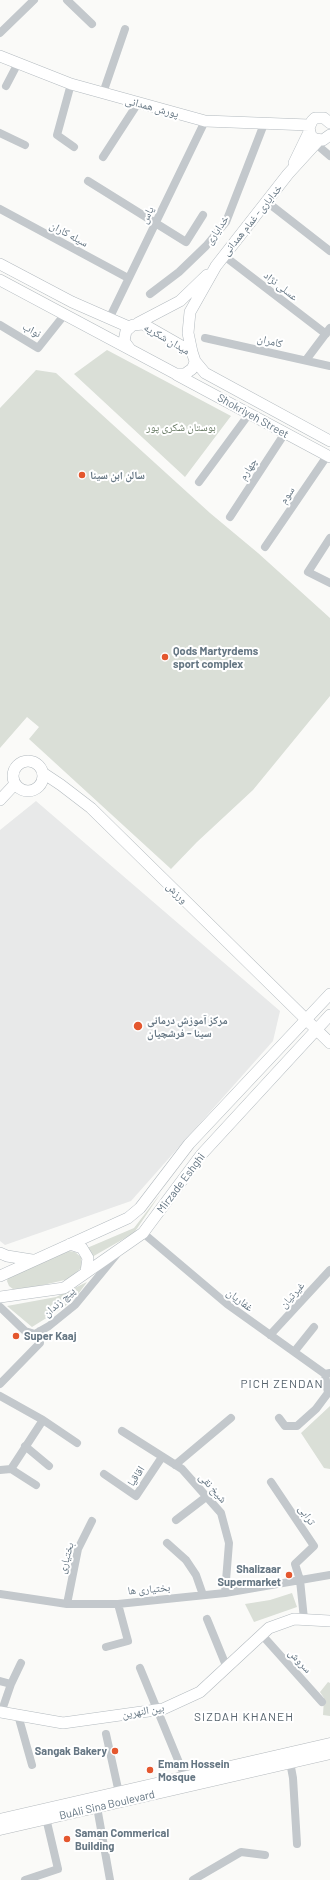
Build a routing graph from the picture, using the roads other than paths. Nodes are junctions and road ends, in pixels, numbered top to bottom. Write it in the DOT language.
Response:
graph roads {
  1 [pos="34,0"];
  2 [pos="67,0"];
  3 [pos="92,24"];
  4 [pos="125,29"];
  5 [pos="0,33"];
  6 [pos="0,56"];
  7 [pos="18,63"];
  8 [pos="71,84"];
  9 [pos="6,86"];
  10 [pos="103,93"];
  11 [pos="138,103"];
  12 [pos="329,120"];
  13 [pos="205,121"];
  14 [pos="264,124"];
  15 [pos="309,128"];
  16 [pos="0,133"];
  17 [pos="330,135"];
  18 [pos="318,142"];
  19 [pos="25,145"];
  20 [pos="74,147"];
  21 [pos="330,156"];
  22 [pos="102,157"];
  23 [pos="288,174"];
  24 [pos="88,181"];
  25 [pos="266,202"];
  26 [pos="0,209"];
  27 [pos="203,215"];
  28 [pos="155,224"];
  29 [pos="330,251"];
  30 [pos="223,255"];
  31 [pos="0,264"];
  32 [pos="216,266"];
  33 [pos="128,278"];
  34 [pos="0,280"];
  35 [pos="150,294"];
  36 [pos="65,314"];
  37 [pos="109,319"];
  38 [pos="1,325"];
  39 [pos="133,325"];
  40 [pos="328,331"];
  41 [pos="205,338"];
  42 [pos="130,349"];
  43 [pos="194,356"];
  44 [pos="306,360"];
  45 [pos="330,366"];
  46 [pos="176,374"];
  47 [pos="249,414"];
  48 [pos="285,433"];
  49 [pos="330,441"];
  50 [pos="329,457"];
  51 [pos="199,482"];
  52 [pos="230,517"];
  53 [pos="330,538"];
  54 [pos="265,547"];
  55 [pos="330,583"];
  56 [pos="43,773"];
  57 [pos="14,785"];
  58 [pos="0,800"];
  59 [pos="330,994"];
  60 [pos="330,1015"];
  61 [pos="306,1020"];
  62 [pos="316,1030"];
  63 [pos="330,1043"];
  64 [pos="189,1144"];
  65 [pos="201,1155"];
  66 [pos="143,1233"];
  67 [pos="70,1244"];
  68 [pos="122,1248"];
  69 [pos="0,1253"];
  70 [pos="32,1260"];
  71 [pos="330,1270"];
  72 [pos="86,1272"];
  73 [pos="0,1276"];
  74 [pos="2,1295"];
  75 [pos="0,1308"];
  76 [pos="314,1327"];
  77 [pos="40,1331"];
  78 [pos="270,1335"];
  79 [pos="294,1352"];
  80 [pos="328,1373"];
  81 [pos="0,1384"];
  82 [pos="0,1396"];
  83 [pos="231,1418"];
  84 [pos="279,1418"];
  85 [pos="43,1420"];
  86 [pos="122,1431"];
  87 [pos="77,1443"];
  88 [pos="25,1446"];
  89 [pos="162,1457"];
  90 [pos="175,1465"];
  91 [pos="49,1466"];
  92 [pos="11,1469"];
  93 [pos="0,1470"];
  94 [pos="104,1474"];
  95 [pos="271,1482"];
  96 [pos="36,1485"];
  97 [pos="206,1497"];
  98 [pos="176,1520"];
  99 [pos="92,1521"];
  100 [pos="168,1544"];
  101 [pos="330,1575"];
  102 [pos="300,1580"];
  103 [pos="225,1593"];
  104 [pos="0,1594"];
  105 [pos="203,1595"];
  106 [pos="67,1604"];
  107 [pos="118,1604"];
  108 [pos="207,1619"];
  109 [pos="304,1619"];
  110 [pos="330,1621"];
  111 [pos="262,1635"];
  112 [pos="106,1647"];
  113 [pos="21,1663"];
  114 [pos="140,1668"];
  115 [pos="227,1668"];
  116 [pos="0,1681"];
  117 [pos="11,1684"];
  118 [pos="322,1702"];
  119 [pos="157,1710"];
  120 [pos="1,1713"];
  121 [pos="18,1716"];
  122 [pos="106,1734"];
  123 [pos="330,1744"];
  124 [pos="330,1753"];
  125 [pos="290,1762"];
  126 [pos="32,1765"];
  127 [pos="185,1777"];
  128 [pos="120,1793"];
  129 [pos="97,1807"];
  130 [pos="46,1818"];
  131 [pos="0,1820"];
  132 [pos="0,1829"];
  133 [pos="297,1844"];
  134 [pos="265,1855"];
  135 [pos="25,1880"];
  136 [pos="110,1880"];
  137 [pos="194,1880"];
  1 -- 5 [label="street"];
  2 -- 3 [label="street"];
  4 -- 10 [label="street"];
  6 -- 7 [label="main road, پورش همدانی"];
  7 -- 8 [label="main road, پورش همدانی"];
  7 -- 9 [label="street"];
  8 -- 10 [label="main road, پورش همدانی"];
  8 -- 20 [label="street"];
  10 -- 11 [label="main road, پورش همدانی"];
  11 -- 13 [label="main road, پورش همدانی"];
  11 -- 22 [label="street"];
  12 -- 15 [label="main road, پورش همدانی"];
  13 -- 14 [label="main road, پورش همدانی"];
  13 -- 28 [label="street, یاس"];
  14 -- 15 [label="main road, پورش همدانی"];
  14 -- 35 [label="street, خدایاری"];
  15 -- 18 [label="main road"];
  15 -- 23 [label="main road"];
  16 -- 19 [label="street"];
  17 -- 18 [label="main road"];
  18 -- 21 [label="street"];
  18 -- 23 [label="main road"];
  23 -- 25 [label="main road, خدایاری- غمام همدانی"];
  24 -- 28 [label="street"];
  25 -- 29 [label="street"];
  25 -- 30 [label="main road, خدایاری- غمام همدانی"];
  26 -- 33 [label="street, سیله کاران"];
  27 -- 28 [label="street"];
  28 -- 33 [label="street, یاس"];
  30 -- 32 [label="main road, خدایاری- غمام همدانی"];
  30 -- 40 [label="street, عسلی نژاد"];
  31 -- 37 [label="main road"];
  32 -- 39 [label="main road"];
  32 -- 43 [label="main road"];
  33 -- 37 [label="street, یاس"];
  34 -- 36 [label="main road"];
  36 -- 38 [label="street, نواب"];
  36 -- 42 [label="main road"];
  37 -- 39 [label="main road"];
  39 -- 42 [label="main road, میدان شکریه"];
  39 -- 43 [label="main road, میدان شکریه"];
  40 -- 44 [label="street"];
  41 -- 44 [label="street, کامران"];
  42 -- 46 [label="main road"];
  43 -- 46 [label="main road, میدان شکریه"];
  43 -- 49 [label="main road, Shokriyeh Street"];
  44 -- 45 [label="street, کامران"];
  46 -- 47 [label="main road, Shokriyeh Street"];
  47 -- 48 [label="main road, Shokriyeh Street"];
  47 -- 51 [label="street"];
  48 -- 50 [label="main road, Shokriyeh Street"];
  48 -- 52 [label="street, چهارم"];
  50 -- 54 [label="street, سوم"];
  53 -- 55 [label="street"];
  56 -- 57 [label="main road"];
  56 -- 57 [label="main road"];
  56 -- 61 [label="main road, ورزش"];
  57 -- 58 [label="main road"];
  59 -- 61 [label="main road, Mirzade Eshghi"];
  60 -- 62 [label="main road, Mirzade Eshghi"];
  61 -- 62 [label="main road, ورزش"];
  61 -- 64 [label="main road, Mirzade Eshghi"];
  62 -- 63 [label="main road, ورزش"];
  62 -- 65 [label="main road, Mirzade Eshghi"];
  64 -- 65 [label="main road"];
  64 -- 67 [label="main road, Mirzade Eshghi"];
  65 -- 66 [label="main road, Mirzade Eshghi"];
  66 -- 68 [label="main road, Mirzade Eshghi"];
  66 -- 78 [label="street, غفاریان"];
  67 -- 70 [label="main road, Mirzade Eshghi"];
  67 -- 72 [label="main road"];
  68 -- 72 [label="main road, Mirzade Eshghi"];
  68 -- 77 [label="street, پیچ زندان"];
  69 -- 70 [label="main road"];
  70 -- 73 [label="main road, Mirzade Eshghi"];
  71 -- 78 [label="street, غیرتیان"];
  72 -- 74 [label="main road, Mirzade Eshghi"];
  75 -- 77 [label="street, پیچ زندان"];
  76 -- 79 [label="street"];
  77 -- 81 [label="street"];
  78 -- 79 [label="street, غفاریان"];
  79 -- 80 [label="street, غفاریان"];
  80 -- 84 [label="street"];
  82 -- 85 [label="street"];
  83 -- 90 [label="street"];
  85 -- 87 [label="street"];
  85 -- 88 [label="street"];
  86 -- 89 [label="street, شیخ نقی"];
  88 -- 91 [label="street"];
  88 -- 92 [label="street"];
  89 -- 90 [label="street, شیخ نقی"];
  89 -- 94 [label="street, اقاقیا"];
  90 -- 97 [label="street, شیخ نقی"];
  92 -- 93 [label="street"];
  92 -- 96 [label="street"];
  95 -- 102 [label="street, ترابی"];
  97 -- 98 [label="street"];
  97 -- 103 [label="street, شیخ نقی"];
  99 -- 106 [label="street, بختیاری"];
  100 -- 105 [label="street"];
  101 -- 102 [label="street, بختیاری ها"];
  102 -- 103 [label="street, بختیاری ها"];
  102 -- 109 [label="street"];
  103 -- 105 [label="street, بختیاری ها"];
  104 -- 106 [label="street, بختیاری ها"];
  105 -- 107 [label="street, بختیاری ها"];
  106 -- 107 [label="street, بختیاری ها"];
  107 -- 112 [label="street"];
  108 -- 115 [label="street"];
  109 -- 110 [label="main road, بین النهرین"];
  109 -- 111 [label="main road, بین النهرین"];
  111 -- 115 [label="main road, بین النهرین"];
  111 -- 118 [label="street, سروش"];
  113 -- 117 [label="street"];
  114 -- 119 [label="street"];
  115 -- 119 [label="main road, بین النهرین"];
  116 -- 117 [label="street"];
  117 -- 120 [label="street"];
  119 -- 121 [label="main road, بین النهرین"];
  119 -- 127 [label="street"];
  120 -- 121 [label="main road, بین النهرین"];
  121 -- 126 [label="street"];
  122 -- 128 [label="street"];
  123 -- 127 [label="main road, BuAli Sina Boulevard"];
  124 -- 125 [label="main road, BuAli Sina Boulevard"];
  125 -- 129 [label="main road, BuAli Sina Boulevard"];
  125 -- 133 [label="street"];
  127 -- 128 [label="main road, BuAli Sina Boulevard"];
  128 -- 131 [label="main road, BuAli Sina Boulevard"];
  129 -- 130 [label="main road, BuAli Sina Boulevard"];
  129 -- 136 [label="street"];
  130 -- 132 [label="main road, BuAli Sina Boulevard"];
  130 -- 135 [label="street"];
  134 -- 137 [label="street"];
}
